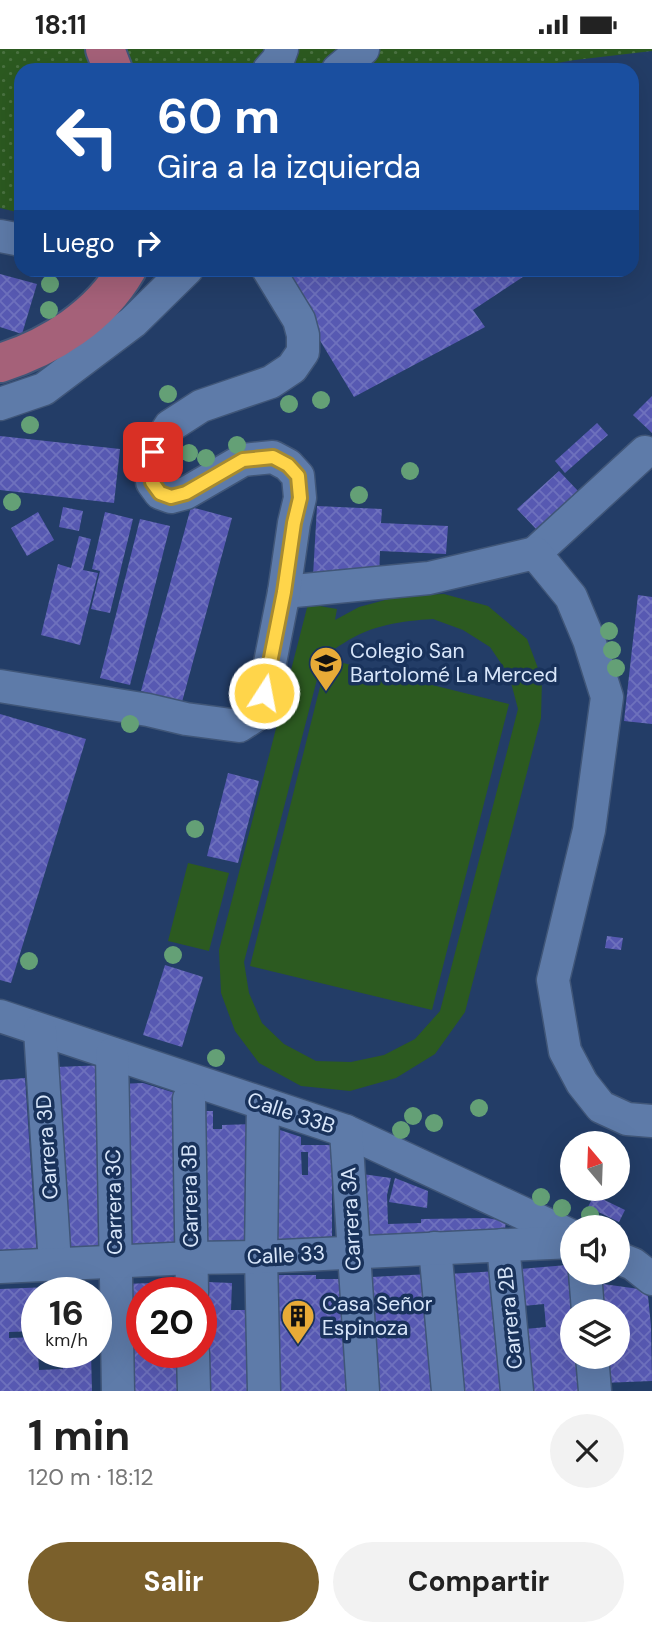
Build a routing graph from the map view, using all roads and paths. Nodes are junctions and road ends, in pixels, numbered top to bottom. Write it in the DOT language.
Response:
graph roads {
  1 [pos="363,49"];
  2 [pos="346,63"];
  3 [pos="122,277"];
  4 [pos="179,277"];
  5 [pos="273,277"];
  6 [pos="0,363"];
  7 [pos="0,404"];
  8 [pos="645,452"];
  9 [pos="535,553"];
  10 [pos="284,592"];
  11 [pos="0,686"];
  12 [pos="0,1016"];
  13 [pos="40,1030"];
  14 [pos="112,1054"];
  15 [pos="189,1099"];
  16 [pos="263,1105"];
  17 [pos="652,1121"];
  18 [pos="346,1131"];
  19 [pos="560,1230"];
  20 [pos="560,1243"];
  21 [pos="503,1245"];
  22 [pos="435,1248"];
  23 [pos="352,1252"];
  24 [pos="192,1258"];
  25 [pos="261,1258"];
  26 [pos="116,1262"];
  27 [pos="630,1263"];
  28 [pos="55,1264"];
  29 [pos="0,1266"];
  30 [pos="192,1277"];
  31 [pos="652,1279"];
  32 [pos="193,1368"];
  33 [pos="593,1369"];
  34 [pos="118,1391"];
  35 [pos="194,1391"];
  36 [pos="264,1391"];
  37 [pos="363,1391"];
  38 [pos="448,1391"];
  39 [pos="517,1391"];
  40 [pos="595,1391"];
  1 -- 2 [label="street"];
  3 -- 6 [label="main road"];
  4 -- 7 [label="street"];
  5 -- 10 [label="street"];
  8 -- 9 [label="street"];
  9 -- 10 [label="street"];
  9 -- 17 [label="street"];
  10 -- 11 [label="street"];
  12 -- 13 [label="street, Calle 33B"];
  13 -- 14 [label="street, Calle 33B"];
  13 -- 28 [label="street, Carrera 3D"];
  14 -- 16 [label="street, Calle 33B"];
  14 -- 26 [label="street, Carrera 3C"];
  15 -- 24 [label="street, Carrera 3B"];
  16 -- 18 [label="street, Calle 33B"];
  16 -- 25 [label="street"];
  18 -- 19 [label="street, Calle 33B"];
  18 -- 23 [label="street, Carrera 3A"];
  20 -- 21 [label="street, Calle 33"];
  21 -- 22 [label="street, Calle 33"];
  21 -- 39 [label="street, Carrera 2B"];
  22 -- 23 [label="street, Calle 33"];
  22 -- 38 [label="street"];
  23 -- 25 [label="street, Calle 33"];
  23 -- 37 [label="street, Carrera 3A"];
  24 -- 25 [label="street, Calle 33"];
  24 -- 26 [label="street, Calle 33"];
  24 -- 30 [label="street, Carrera 3B"];
  25 -- 36 [label="street"];
  26 -- 28 [label="street, Calle 33"];
  26 -- 34 [label="street, Carrera 3C"];
  27 -- 31 [label="street"];
  28 -- 29 [label="street, Calle 33"];
  32 -- 35 [label="street"];
  33 -- 40 [label="street"];
}
